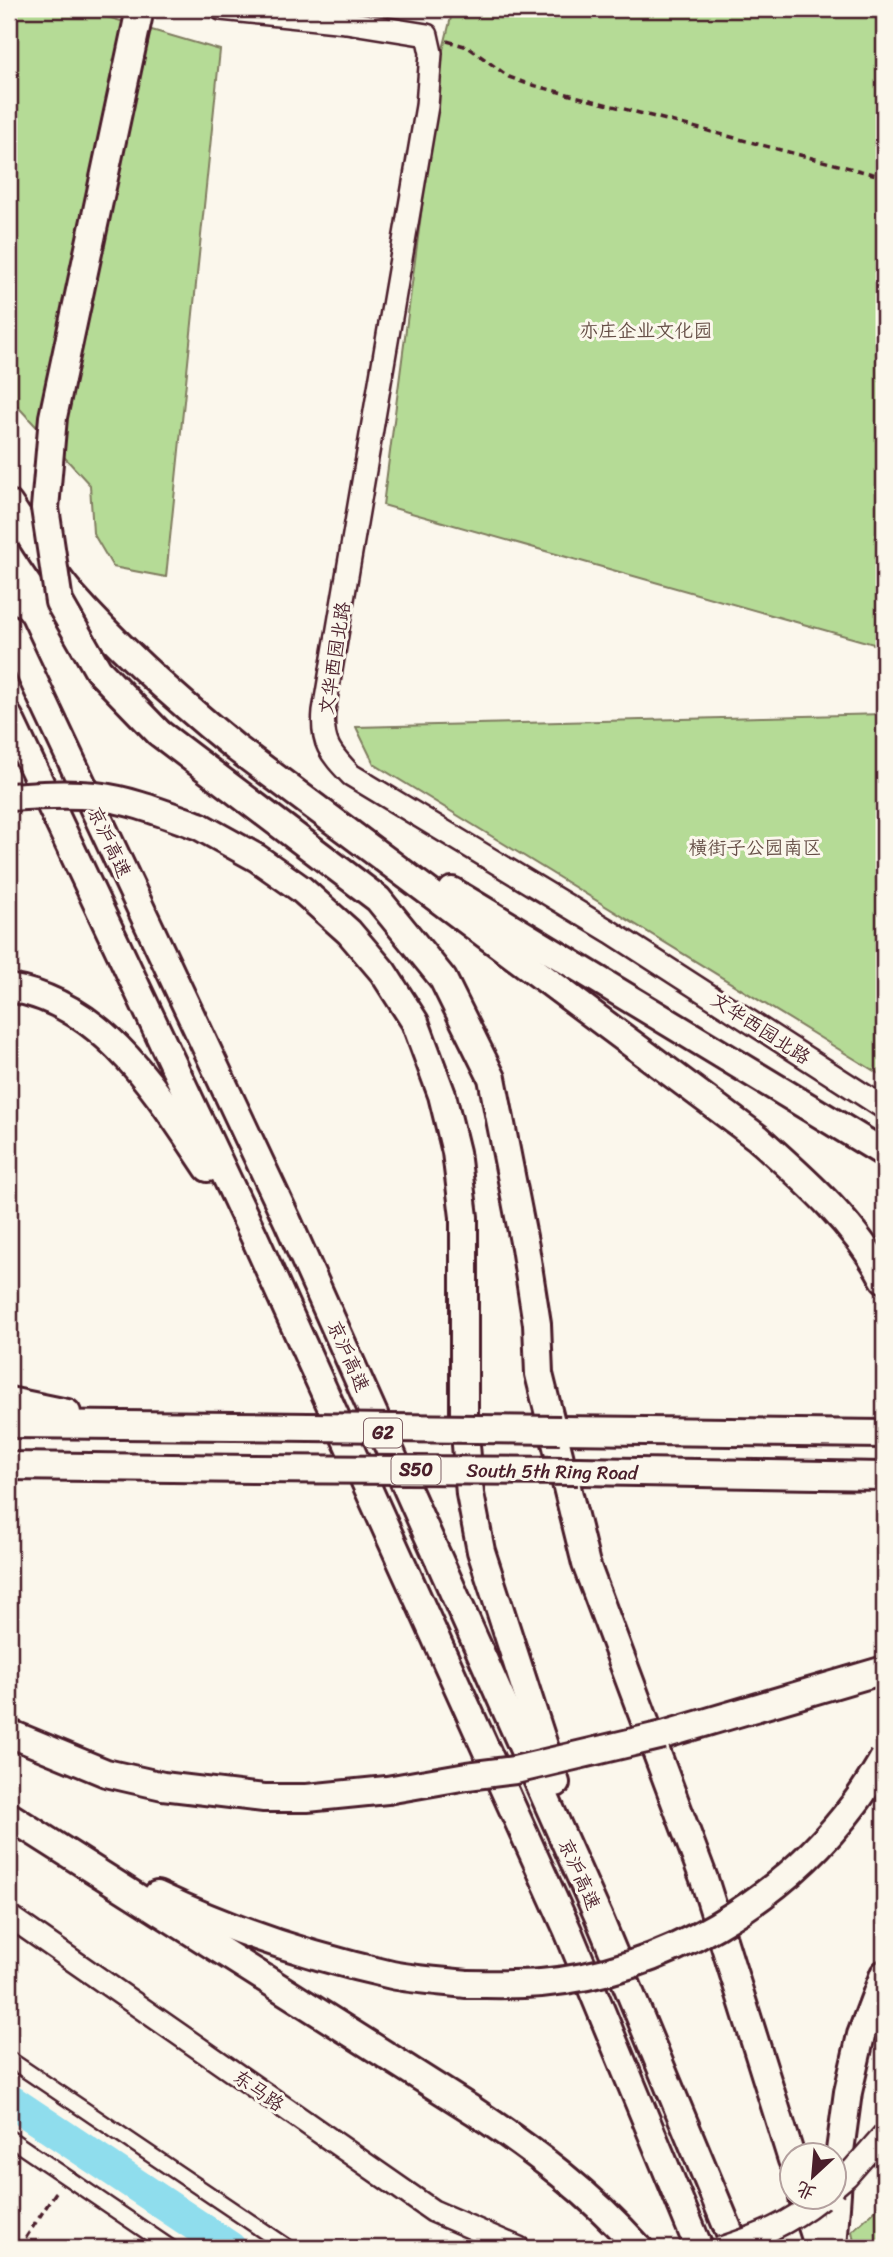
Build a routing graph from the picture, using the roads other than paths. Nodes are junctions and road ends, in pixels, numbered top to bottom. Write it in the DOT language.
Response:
graph roads {
  1 [pos="140,9"];
  2 [pos="221,9"];
  3 [pos="328,9"];
  4 [pos="345,22"];
  5 [pos="9,504"];
  6 [pos="9,628"];
  7 [pos="9,717"];
  8 [pos="9,797"];
  9 [pos="318,810"];
  10 [pos="9,988"];
  11 [pos="884,1108"];
  12 [pos="884,1153"];
  13 [pos="254,1236"];
  14 [pos="884,1279"];
  15 [pos="9,1401"];
  16 [pos="9,1424"];
  17 [pos="124,1425"];
  18 [pos="884,1434"];
  19 [pos="9,1466"];
  20 [pos="884,1476"];
  21 [pos="884,1670"];
  22 [pos="9,1732"];
  23 [pos="884,1758"];
  24 [pos="9,1816"];
  25 [pos="55,1845"];
  26 [pos="9,1916"];
  27 [pos="600,1918"];
  28 [pos="884,1974"];
  29 [pos="9,2059"];
  30 [pos="884,2134"];
  31 [pos="9,2138"];
  32 [pos="786,2142"];
  33 [pos="848,2175"];
  34 [pos="803,2212"];
  35 [pos="808,2212"];
  36 [pos="171,2248"];
  37 [pos="289,2248"];
  38 [pos="519,2248"];
  39 [pos="639,2248"];
  40 [pos="699,2248"];
  41 [pos="721,2248"];
  42 [pos="736,2248"];
  43 [pos="819,2248"];
  44 [pos="833,2248"];
  1 -- 32 [label="highway, bridge"];
  2 -- 4 [label="street"];
  3 -- 4 [label="street"];
  4 -- 11 [label="street, 文华西园北路"];
  5 -- 9 [label="highway"];
  6 -- 27 [label="highway, 京沪高速 / G2"];
  7 -- 13 [label="highway, 京沪高速 / G2"];
  8 -- 27 [label="highway, bridge"];
  9 -- 12 [label="highway"];
  9 -- 14 [label="highway"];
  10 -- 13 [label="highway"];
  13 -- 40 [label="highway, 京沪高速 / G2"];
  15 -- 17 [label="highway"];
  16 -- 17 [label="highway, S50"];
  17 -- 18 [label="highway, S50, bridge"];
  19 -- 20 [label="highway, South 5th Ring Road / S50, bridge"];
  21 -- 22 [label="highway, bridge"];
  23 -- 25 [label="highway, bridge"];
  24 -- 25 [label="highway"];
  25 -- 39 [label="highway"];
  26 -- 38 [label="street, 东马路"];
  27 -- 42 [label="highway, 京沪高速 / G2"];
  28 -- 44 [label="highway"];
  29 -- 37 [label="street"];
  30 -- 33 [label="street, bridge"];
  31 -- 36 [label="street"];
  34 -- 41 [label="street, bridge"];
  35 -- 43 [label="highway"];
}
